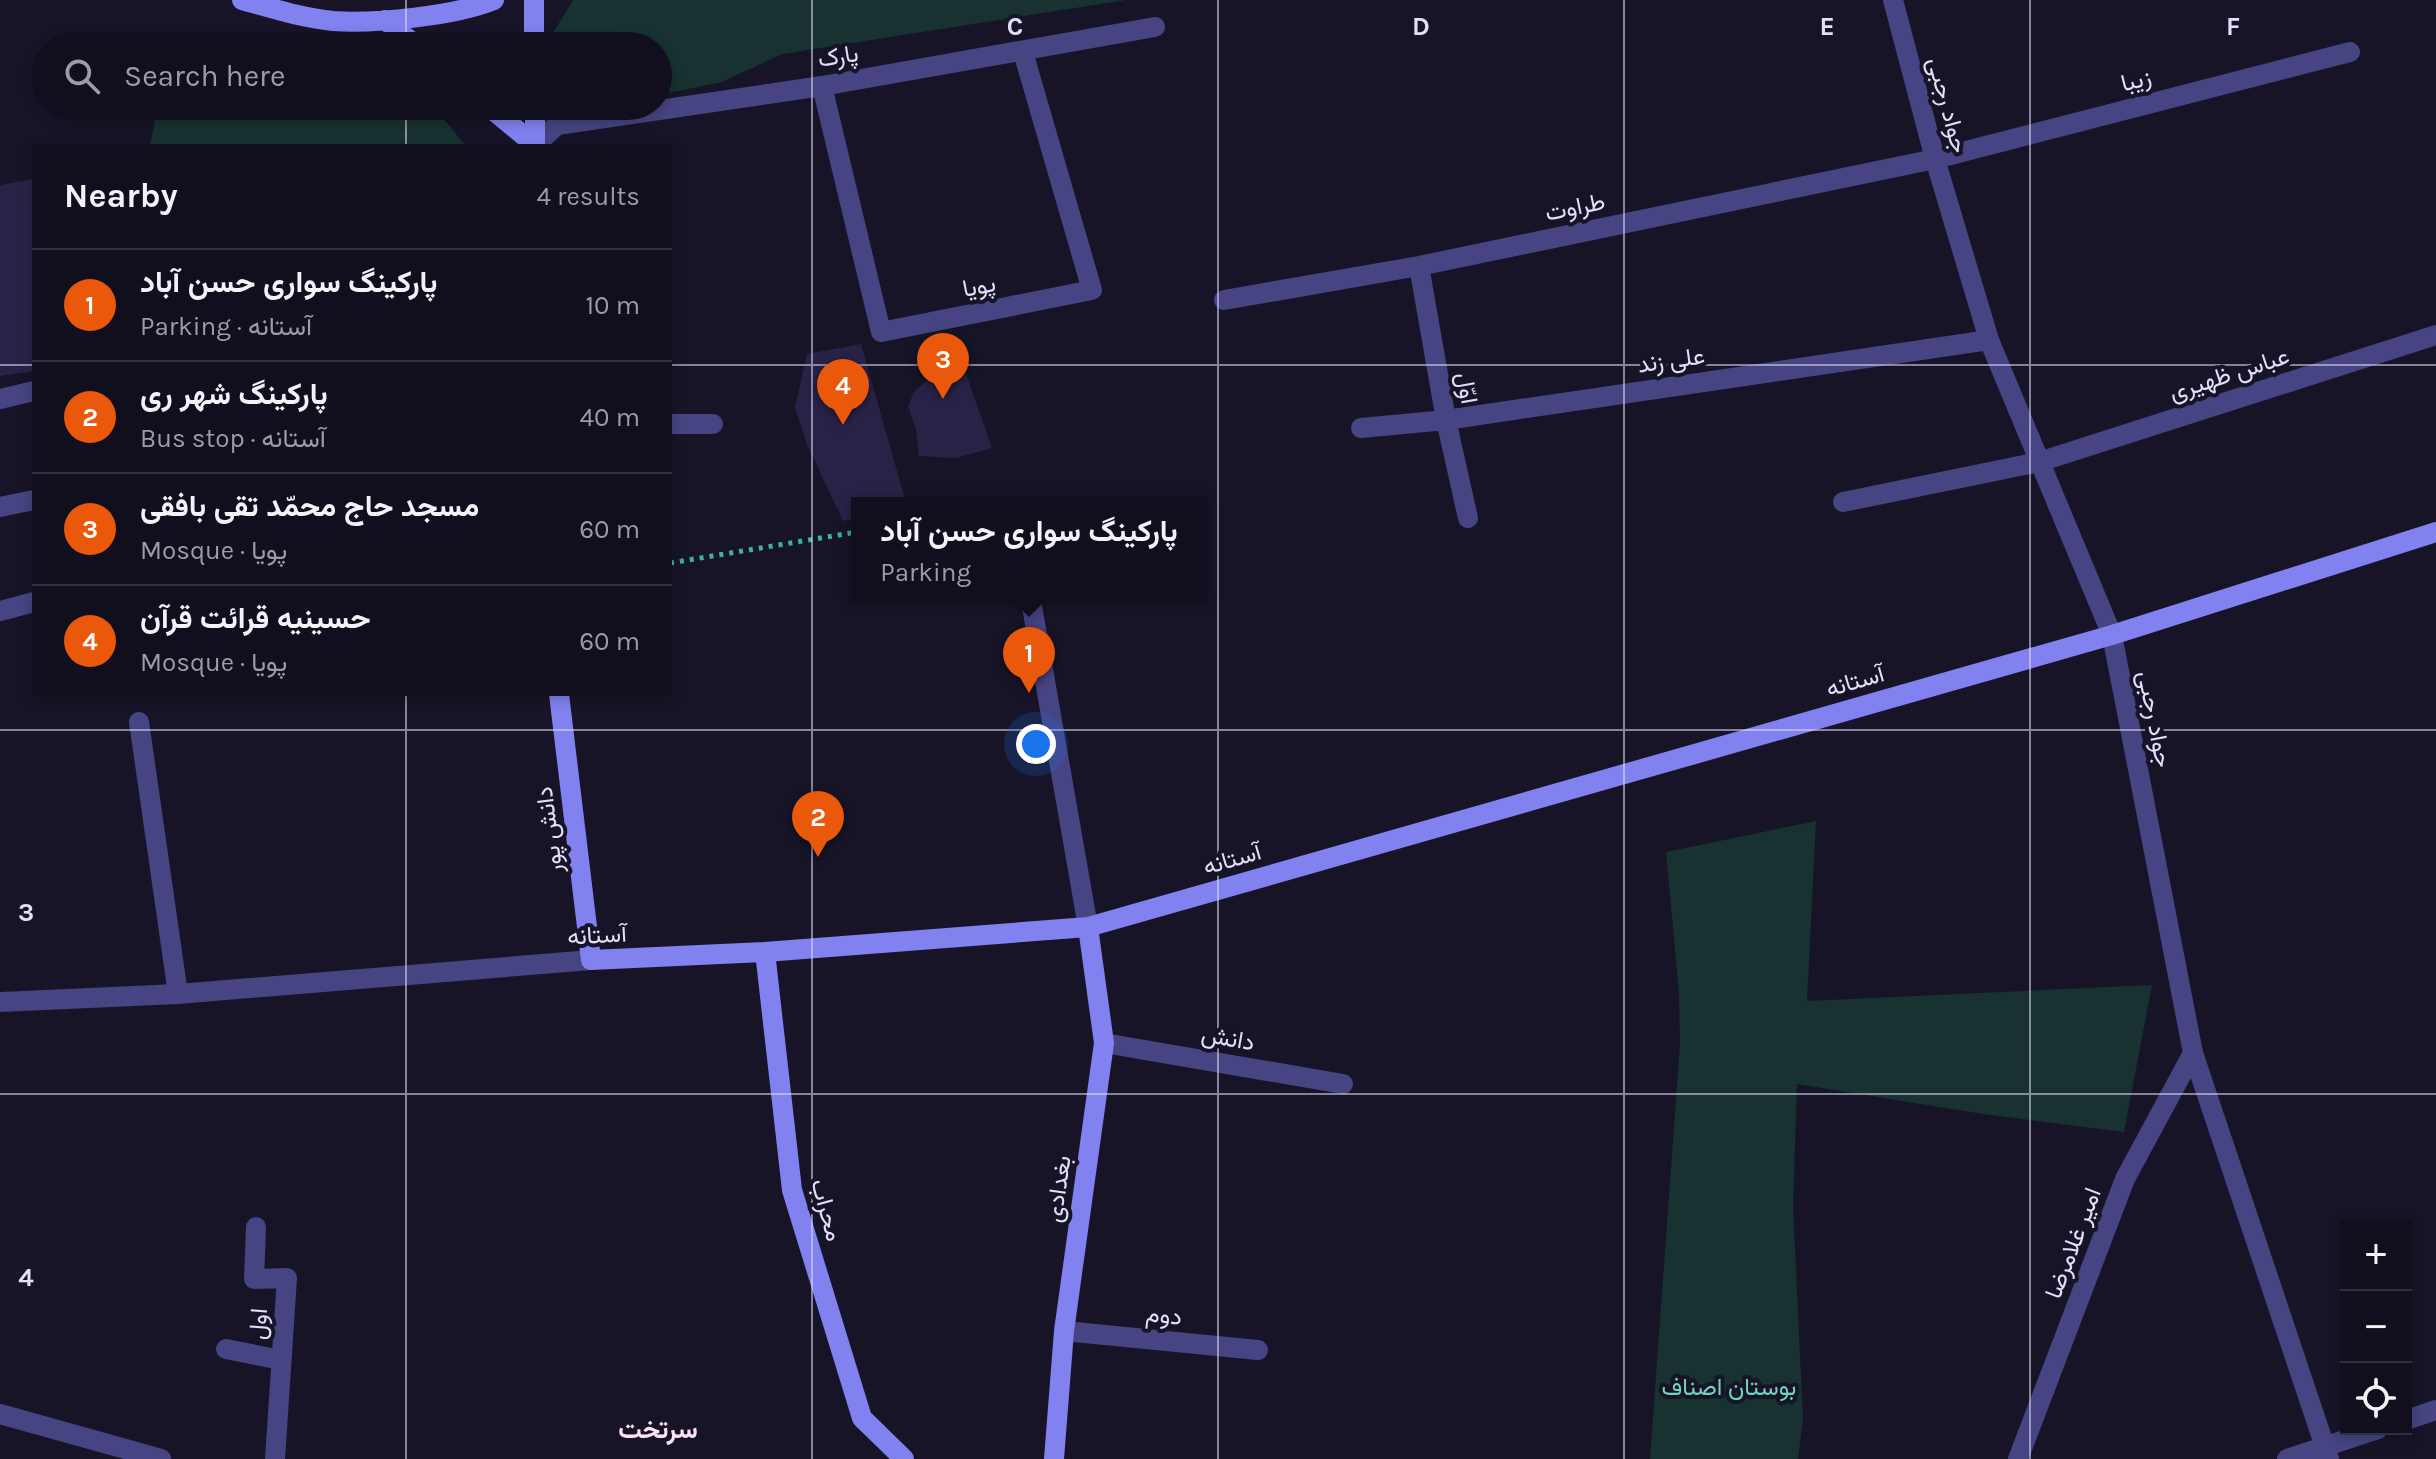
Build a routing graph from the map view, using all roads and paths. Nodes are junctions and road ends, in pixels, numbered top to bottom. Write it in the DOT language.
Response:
graph roads {
  1 [pos="242,0"];
  2 [pos="494,0"];
  3 [pos="534,0"];
  4 [pos="1893,0"];
  5 [pos="385,20"];
  6 [pos="1155,27"];
  7 [pos="400,32"];
  8 [pos="534,32"];
  9 [pos="1023,52"];
  10 [pos="2350,52"];
  11 [pos="822,86"];
  12 [pos="672,108"];
  13 [pos="504,120"];
  14 [pos="535,120"];
  15 [pos="591,120"];
  16 [pos="533,144"];
  17 [pos="535,144"];
  18 [pos="537,144"];
  19 [pos="1935,159"];
  20 [pos="1419,266"];
  21 [pos="1224,300"];
  22 [pos="2436,335"];
  23 [pos="1989,340"];
  24 [pos="32,391"];
  25 [pos="0,399"];
  26 [pos="1446,420"];
  27 [pos="672,424"];
  28 [pos="713,424"];
  29 [pos="1361,428"];
  30 [pos="2039,462"];
  31 [pos="32,500"];
  32 [pos="1843,502"];
  33 [pos="0,507"];
  34 [pos="1468,518"];
  35 [pos="2436,532"];
  36 [pos="851,533"];
  37 [pos="672,563"];
  38 [pos="1031,601"];
  39 [pos="32,603"];
  40 [pos="0,611"];
  41 [pos="2112,635"];
  42 [pos="559,696"];
  43 [pos="139,722"];
  44 [pos="1088,927"];
  45 [pos="765,952"];
  46 [pos="591,960"];
  47 [pos="178,994"];
  48 [pos="0,1002"];
  49 [pos="1104,1043"];
  50 [pos="2193,1053"];
  51 [pos="1343,1084"];
  52 [pos="256,1227"];
  53 [pos="1064,1331"];
  54 [pos="226,1349"];
  55 [pos="1258,1350"];
  56 [pos="281,1360"];
  57 [pos="2436,1410"];
  58 [pos="0,1414"];
  59 [pos="2412,1418"];
  60 [pos="2365,1435"];
  61 [pos="2326,1453"];
  62 [pos="161,1459"];
  63 [pos="275,1459"];
  64 [pos="904,1459"];
  65 [pos="1054,1459"];
  66 [pos="2018,1459"];
  67 [pos="2287,1459"];
  1 -- 5 [label="street"];
  2 -- 5 [label="street"];
  3 -- 8 [label="street"];
  4 -- 19 [label="street, جواد رجبی"];
  5 -- 7 [label="street"];
  6 -- 9 [label="street, پارک"];
  9 -- 11 [label="street, پارک"];
  9 -- 11 [label="street, پویا"];
  10 -- 19 [label="street, زیبا"];
  11 -- 12 [label="street, پارک"];
  13 -- 16 [label="street"];
  14 -- 17 [label="street"];
  15 -- 18 [label="street, پارک"];
  19 -- 20 [label="street, طراوت"];
  19 -- 23 [label="street, جواد رجبی"];
  20 -- 21 [label="street, طراوت"];
  20 -- 26 [label="street, اوّل"];
  22 -- 30 [label="street, عباس ظهیری"];
  23 -- 26 [label="street, علی زند"];
  23 -- 30 [label="street, جواد رجبی"];
  24 -- 25 [label="street"];
  26 -- 29 [label="street, علی زند"];
  26 -- 34 [label="street, اوّل"];
  27 -- 28 [label="street"];
  30 -- 32 [label="street, عباس ظهیری"];
  30 -- 41 [label="street, جواد رجبی"];
  31 -- 33 [label="street"];
  35 -- 41 [label="street, آستانه"];
  36 -- 37 [label="path"];
  38 -- 44 [label="street"];
  39 -- 40 [label="street"];
  41 -- 44 [label="street, آستانه"];
  41 -- 50 [label="street, جواد رجبی"];
  42 -- 46 [label="street, دانش پور"];
  43 -- 47 [label="street"];
  44 -- 45 [label="street, آستانه"];
  44 -- 49 [label="street, بغدادی"];
  45 -- 46 [label="street, آستانه"];
  45 -- 64 [label="street, محراب"];
  46 -- 47 [label="street, آستانه"];
  47 -- 48 [label="street, آستانه"];
  49 -- 51 [label="street, دانش"];
  49 -- 53 [label="street, بغدادی"];
  50 -- 61 [label="street, جواد رجبی"];
  50 -- 66 [label="street, امیر غلامرضا"];
  52 -- 56 [label="street, اول"];
  53 -- 55 [label="street, دوم"];
  53 -- 65 [label="street, بغدادی"];
  54 -- 56 [label="street"];
  56 -- 63 [label="street, اول"];
  57 -- 59 [label="street"];
  58 -- 62 [label="street"];
  60 -- 61 [label="street"];
  61 -- 67 [label="street"];
}
